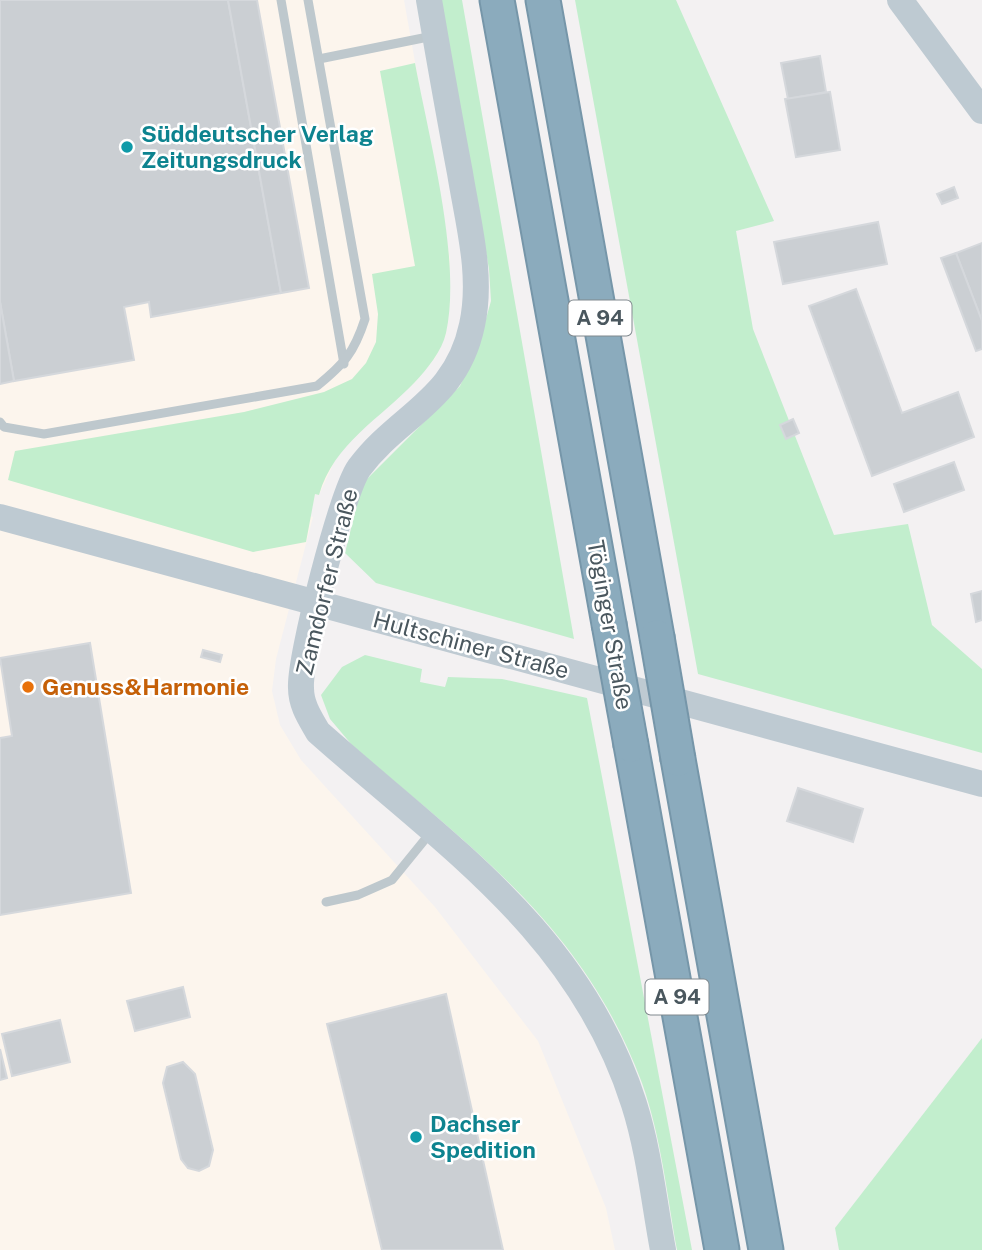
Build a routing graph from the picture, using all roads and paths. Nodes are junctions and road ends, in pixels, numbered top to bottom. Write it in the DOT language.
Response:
graph roads {
  1 [pos="281,0"];
  2 [pos="308,0"];
  3 [pos="429,0"];
  4 [pos="497,0"];
  5 [pos="543,0"];
  6 [pos="900,0"];
  7 [pos="435,36"];
  8 [pos="319,59"];
  9 [pos="982,111"];
  10 [pos="344,364"];
  11 [pos="0,422"];
  12 [pos="0,517"];
  13 [pos="318,604"];
  14 [pos="982,784"];
  15 [pos="432,831"];
  16 [pos="326,902"];
  17 [pos="663,1250"];
  18 [pos="722,1250"];
  19 [pos="766,1250"];
  1 -- 10 [label="lane"];
  2 -- 8 [label="lane"];
  3 -- 7 [label="street, Zamdorfer Straße"];
  4 -- 18 [label="highway, Töginger Straße / A 94, bridge"];
  5 -- 19 [label="highway, Töginger Straße / A 94, bridge"];
  6 -- 9 [label="street"];
  7 -- 8 [label="lane"];
  7 -- 13 [label="street, Zamdorfer Straße"];
  8 -- 10 [label="lane"];
  10 -- 11 [label="lane"];
  12 -- 13 [label="street, Hultschiner Straße"];
  13 -- 14 [label="street, Hultschiner Straße"];
  13 -- 15 [label="street, Zamdorfer Straße"];
  15 -- 16 [label="lane"];
  15 -- 17 [label="street, Zamdorfer Straße"];
}
